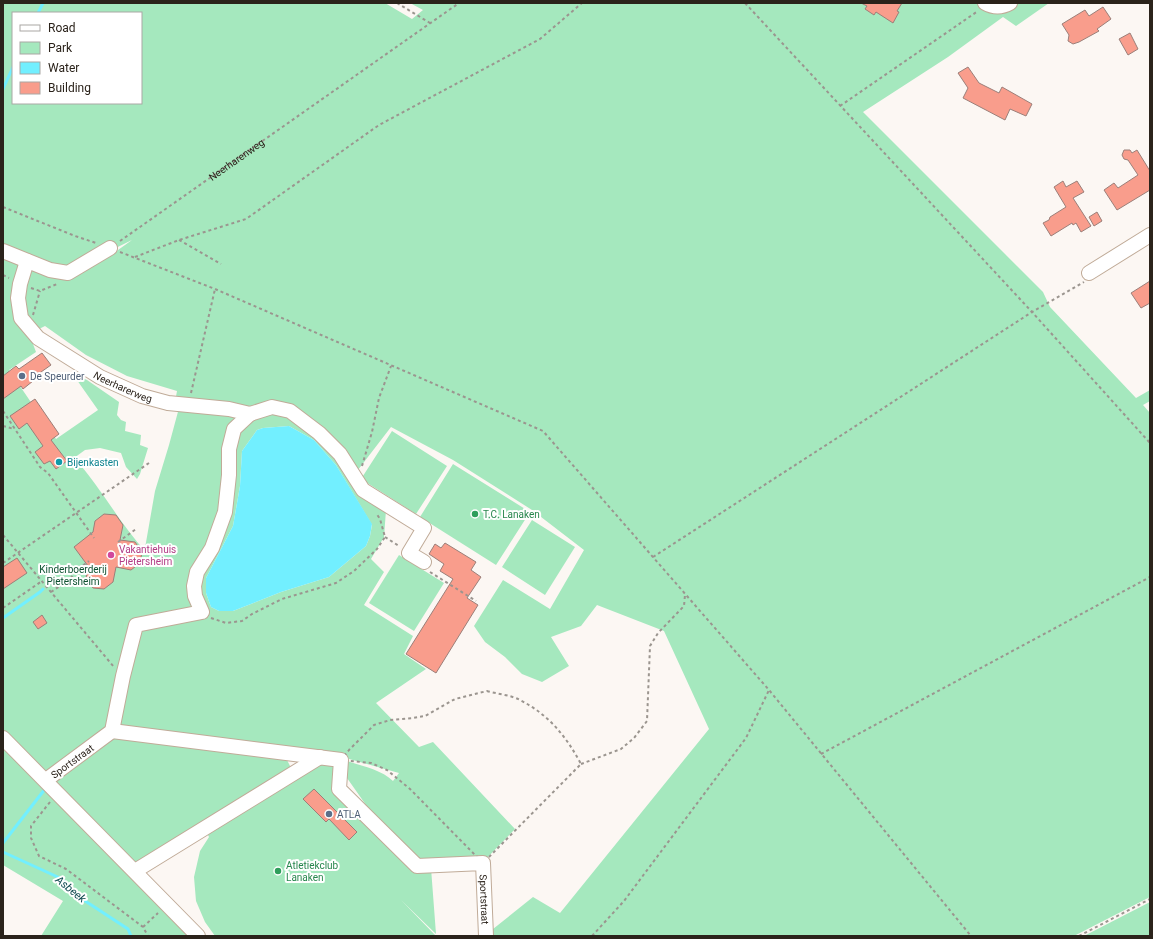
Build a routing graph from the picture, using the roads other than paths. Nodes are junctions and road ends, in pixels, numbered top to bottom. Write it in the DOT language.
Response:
graph roads {
  1 [pos="1010,3"];
  2 [pos="989,5"];
  3 [pos="1150,235"];
  4 [pos="110,248"];
  5 [pos="3,251"];
  6 [pos="27,261"];
  7 [pos="1089,273"];
  8 [pos="250,414"];
  9 [pos="424,562"];
  10 [pos="112,731"];
  11 [pos="3,738"];
  12 [pos="320,757"];
  13 [pos="46,780"];
  14 [pos="135,871"];
  15 [pos="198,936"];
  16 [pos="486,936"];
  1 -- 2 [label="street"];
  3 -- 7 [label="street"];
  4 -- 6 [label="street"];
  5 -- 6 [label="street"];
  6 -- 8 [label="street, Neerharerweg"];
  8 -- 9 [label="street"];
  8 -- 10 [label="street"];
  10 -- 12 [label="street"];
  10 -- 13 [label="street, Sportstraat"];
  11 -- 13 [label="street"];
  12 -- 14 [label="street"];
  12 -- 16 [label="street, Sportstraat"];
  13 -- 14 [label="street, Sportstraat"];
  14 -- 15 [label="street, Sportstraat"];
}
